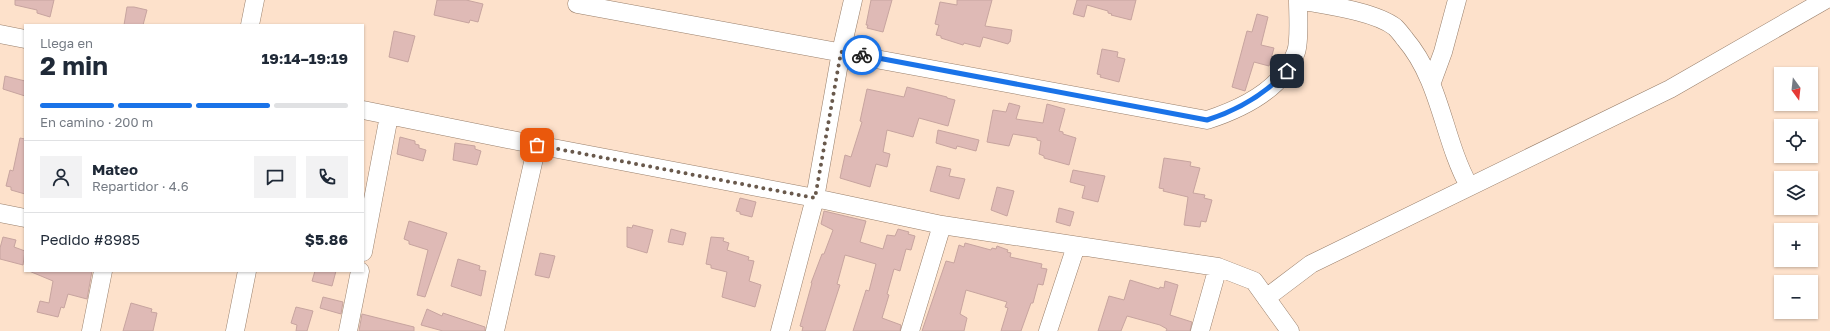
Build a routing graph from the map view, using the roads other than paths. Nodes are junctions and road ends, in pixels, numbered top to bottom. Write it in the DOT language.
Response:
graph roads {
  1 [pos="255,0"];
  2 [pos="853,0"];
  3 [pos="1457,0"];
  4 [pos="1825,0"];
  5 [pos="577,4"];
  6 [pos="250,24"];
  7 [pos="0,34"];
  8 [pos="24,39"];
  9 [pos="841,52"];
  10 [pos="1432,82"];
  11 [pos="364,110"];
  12 [pos="389,116"];
  13 [pos="537,145"];
  14 [pos="1469,186"];
  15 [pos="815,198"];
  16 [pos="0,213"];
  17 [pos="24,218"];
  18 [pos="942,226"];
  19 [pos="1076,246"];
  20 [pos="364,247"];
  21 [pos="1218,268"];
  22 [pos="103,272"];
  23 [pos="247,272"];
  24 [pos="360,272"];
  25 [pos="1266,298"];
  26 [pos="92,331"];
  27 [pos="235,331"];
  28 [pos="348,331"];
  29 [pos="495,331"];
  30 [pos="780,331"];
  31 [pos="910,331"];
  32 [pos="1048,331"];
  33 [pos="1200,331"];
  34 [pos="1290,331"];
  1 -- 6 [label="street"];
  2 -- 9 [label="street"];
  3 -- 10 [label="street"];
  4 -- 14 [label="street"];
  5 -- 9 [label="street"];
  7 -- 8 [label="street"];
  9 -- 10 [label="street"];
  9 -- 15 [label="street"];
  10 -- 14 [label="street"];
  11 -- 12 [label="street"];
  12 -- 13 [label="street"];
  12 -- 20 [label="street"];
  13 -- 15 [label="street"];
  13 -- 29 [label="street"];
  14 -- 25 [label="street"];
  15 -- 18 [label="street"];
  15 -- 30 [label="street"];
  16 -- 17 [label="street"];
  18 -- 19 [label="street"];
  18 -- 31 [label="street"];
  19 -- 21 [label="street"];
  19 -- 32 [label="street"];
  21 -- 25 [label="street"];
  21 -- 33 [label="street"];
  22 -- 26 [label="street"];
  23 -- 27 [label="street"];
  24 -- 28 [label="street"];
  25 -- 34 [label="street"];
}
